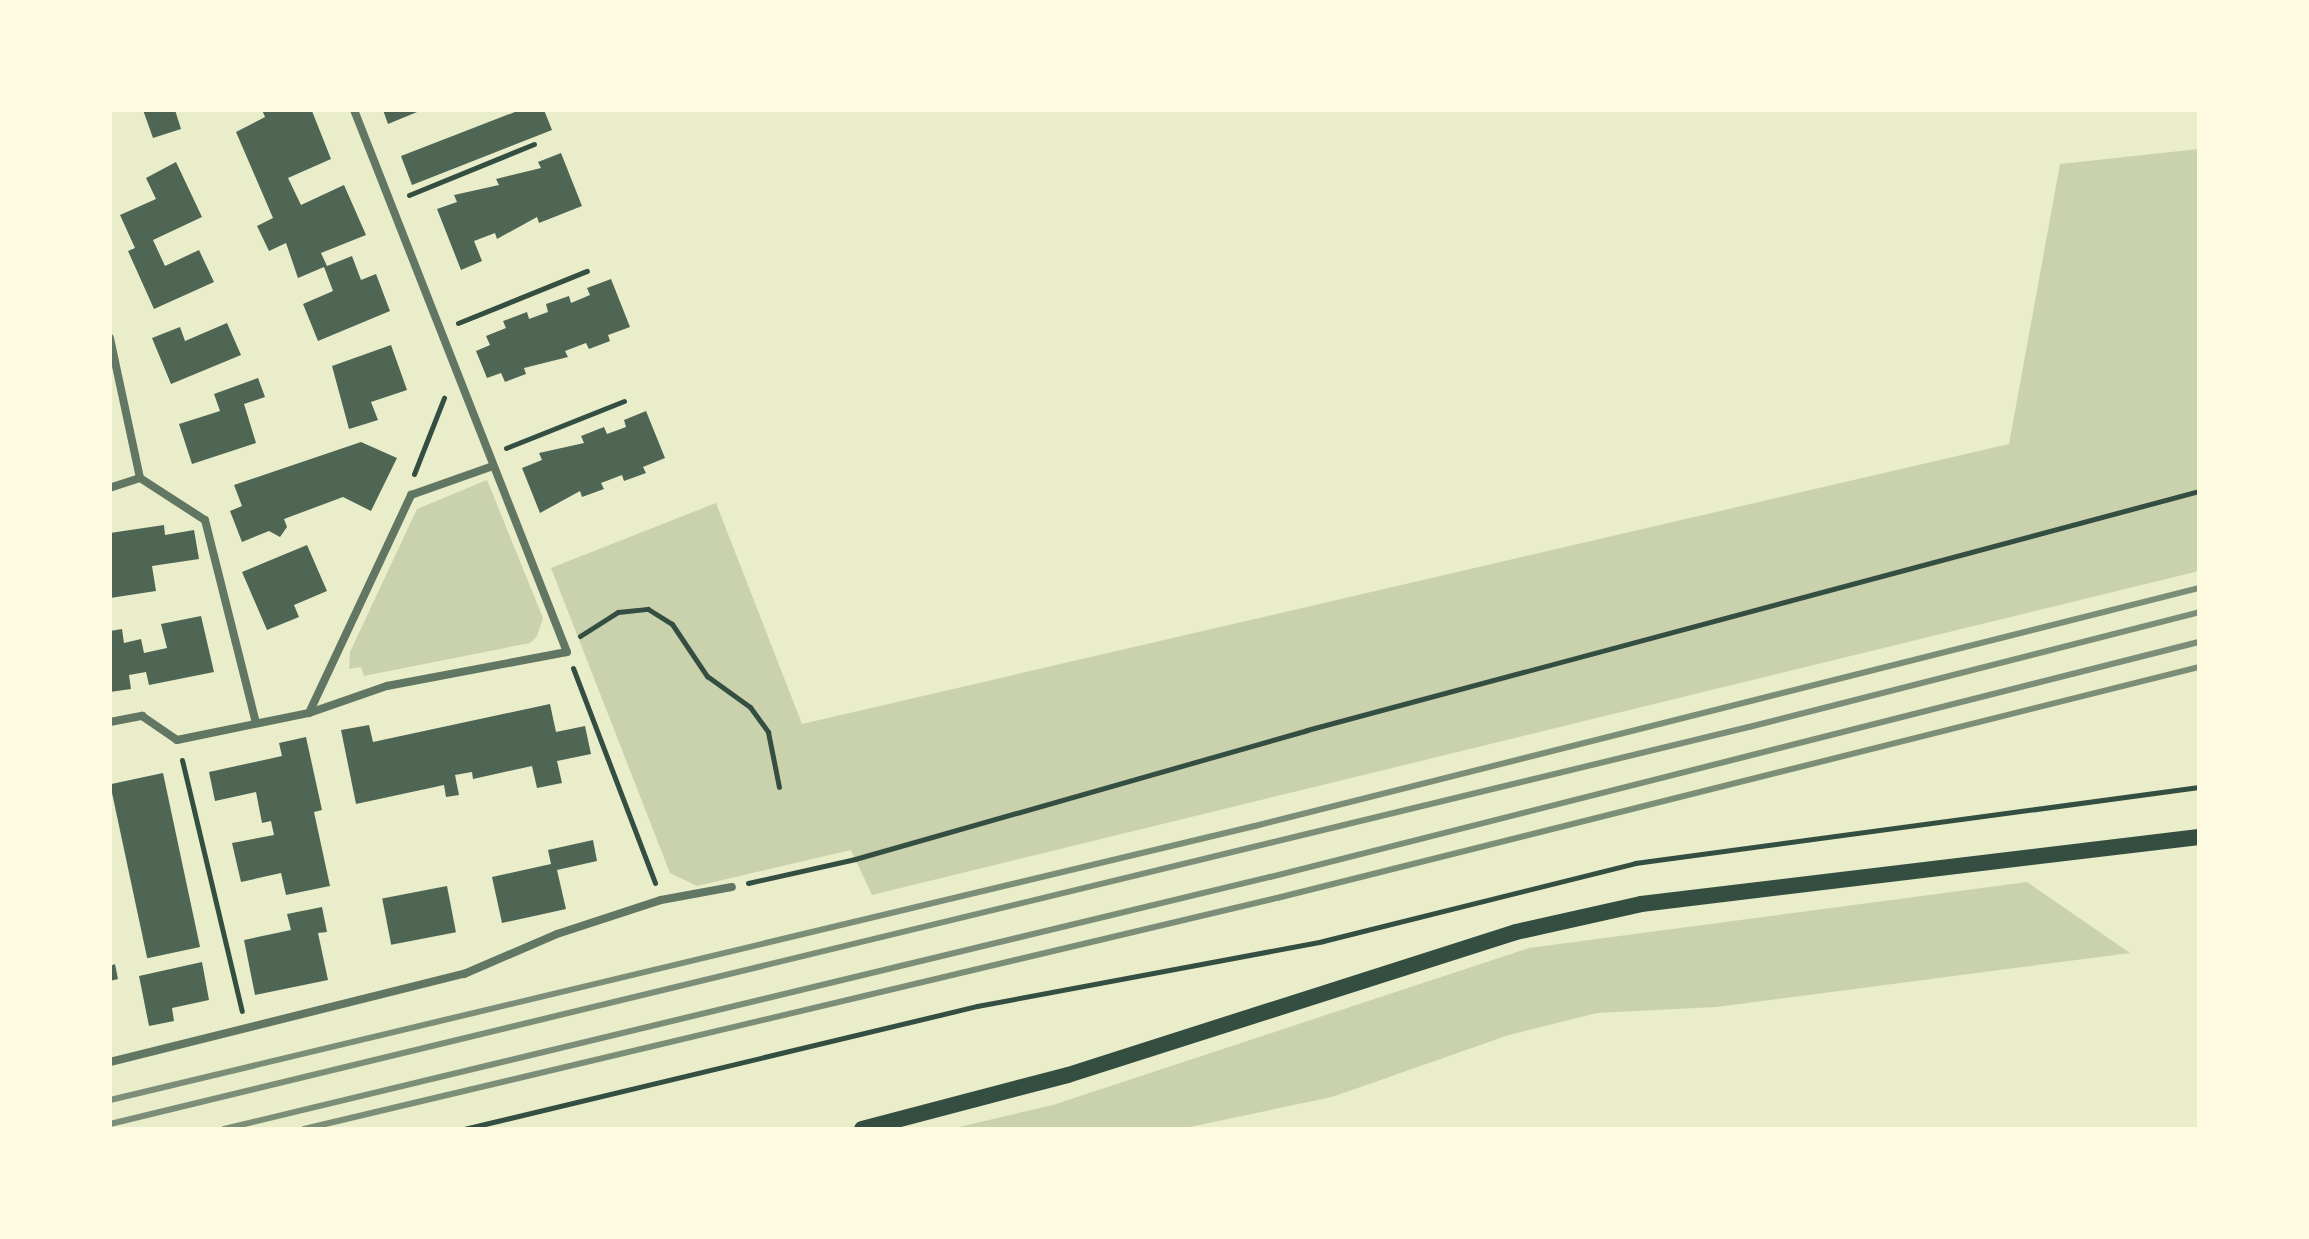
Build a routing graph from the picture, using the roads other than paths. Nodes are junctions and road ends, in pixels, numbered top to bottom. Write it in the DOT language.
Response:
graph roads {
  1 [pos="354,110"];
  2 [pos="110,338"];
  3 [pos="493,466"];
  4 [pos="140,478"];
  5 [pos="110,488"];
  6 [pos="309,713"];
  7 [pos="110,722"];
  8 [pos="256,723"];
  9 [pos="2199,837"];
  10 [pos="732,887"];
  11 [pos="110,1062"];
  12 [pos="862,1129"];
  1 -- 3 [label="street"];
  2 -- 4 [label="street"];
  3 -- 6 [label="street"];
  3 -- 6 [label="street"];
  4 -- 5 [label="street"];
  4 -- 8 [label="street"];
  6 -- 8 [label="street"];
  7 -- 8 [label="street"];
  9 -- 12 [label="main road"];
  10 -- 11 [label="street"];
}
